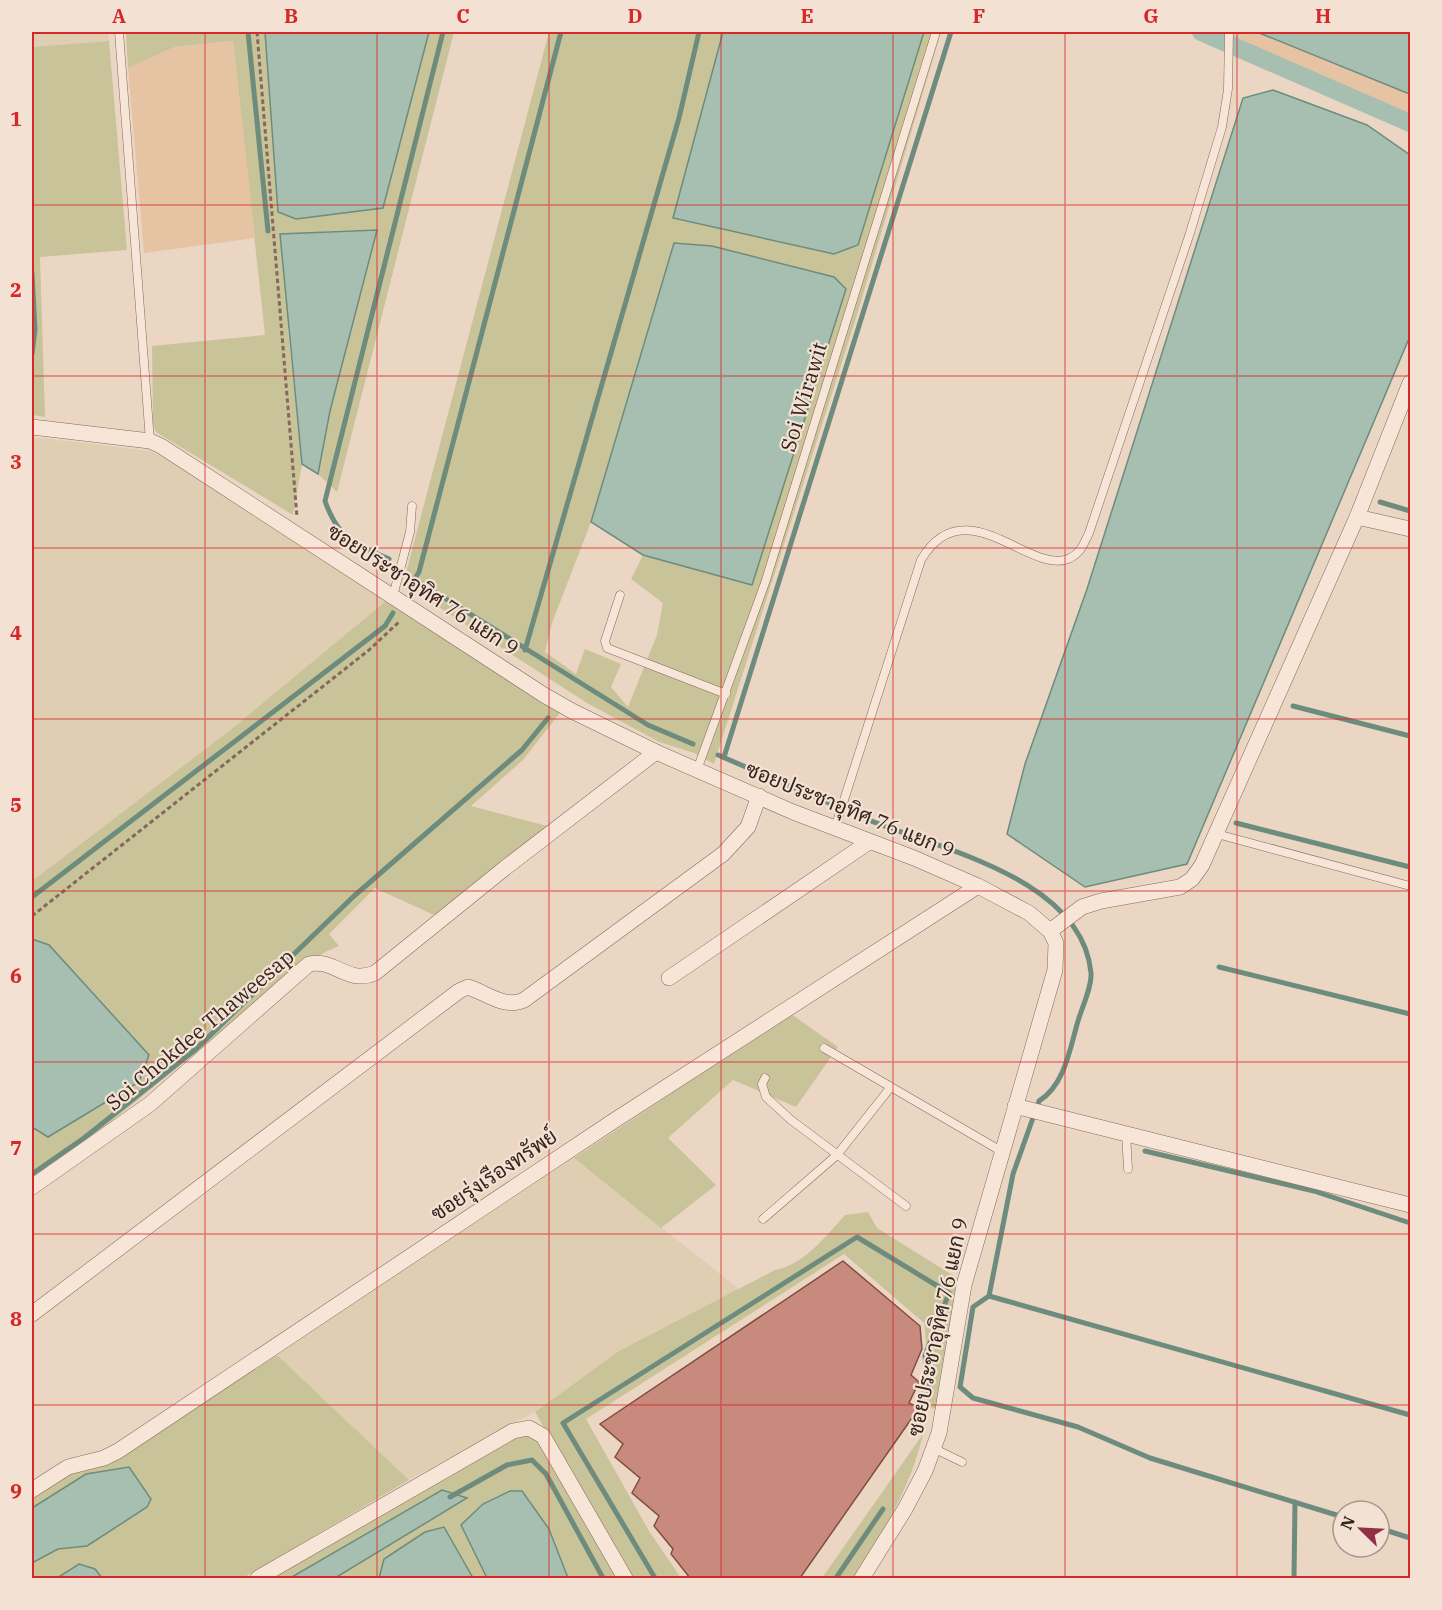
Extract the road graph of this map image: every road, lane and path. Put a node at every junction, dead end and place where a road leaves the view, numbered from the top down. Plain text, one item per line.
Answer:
1 (119, 32) edge
2 (257, 32) edge
3 (936, 32) edge
4 (1229, 32) edge
5 (1410, 383) edge
6 (32, 427) edge
7 (150, 441) junction
8 (412, 506) dead end
9 (1357, 517) junction
10 (1410, 529) edge
11 (298, 534) junction
12 (620, 595) dead end
13 (393, 596) junction
14 (411, 607) junction
15 (726, 694) junction
16 (656, 752) junction
17 (697, 770) junction
18 (759, 796) junction
19 (835, 828) junction
20 (1217, 834) junction
21 (868, 842) junction
22 (978, 886) junction
23 (1410, 886) edge
24 (32, 916) edge
25 (1050, 931) junction
26 (669, 978) dead end
27 (824, 1048) dead end
28 (765, 1078) dead end
29 (890, 1088) junction
30 (1015, 1106) junction
31 (1126, 1133) junction
32 (1001, 1151) junction
33 (837, 1155) junction
34 (1128, 1169) dead end
35 (32, 1187) edge
36 (1410, 1205) edge
37 (906, 1206) dead end
38 (763, 1219) dead end
39 (32, 1314) edge
40 (933, 1448) junction
41 (962, 1462) dead end
42 (32, 1490) edge
43 (258, 1578) edge
44 (626, 1578) edge
45 (862, 1578) edge

1 - 7 lane
2 - 11 path
3 - 15 lane, Soi Wirawit
4 - 19 lane
5 - 9 street
6 - 7 street, ซอยประชาอุทิศ 76 แยก 9
7 - 11 street, ซอยประชาอุทิศ 76 แยก 9
8 - 13 lane
9 - 10 street
9 - 20 street
11 - 13 street, ซอยประชาอุทิศ 76 แยก 9
12 - 15 lane
13 - 14 street, ซอยประชาอุทิศ 76 แยก 9
14 - 16 street, ซอยประชาอุทิศ 76 แยก 9
14 - 24 path
15 - 17 lane, Soi Wirawit
16 - 17 street, ซอยประชาอุทิศ 76 แยก 9
16 - 35 street, Soi Chokdee Thaweesap
17 - 18 street, ซอยประชาอุทิศ 76 แยก 9
18 - 19 street, ซอยประชาอุทิศ 76 แยก 9
18 - 39 street
19 - 21 street, ซอยประชาอุทิศ 76 แยก 9
20 - 23 lane
20 - 25 street
21 - 22 street, ซอยประชาอุทิศ 76 แยก 9
21 - 26 street
22 - 25 street, ซอยประชาอุทิศ 76 แยก 9
22 - 42 street, ซอยรุ่งเรืองทรัพย์
25 - 30 street, ซอยประชาอุทิศ 76 แยก 9
27 - 29 lane
28 - 33 lane
29 - 32 lane
29 - 33 lane
30 - 31 street
30 - 32 street, ซอยประชาอุทิศ 76 แยก 9
31 - 34 lane
31 - 36 street
32 - 40 street, ซอยประชาอุทิศ 76 แยก 9
33 - 37 lane
33 - 38 lane
40 - 41 lane
40 - 45 street, ซอยประชาอุทิศ 76 แยก 9
43 - 44 street

